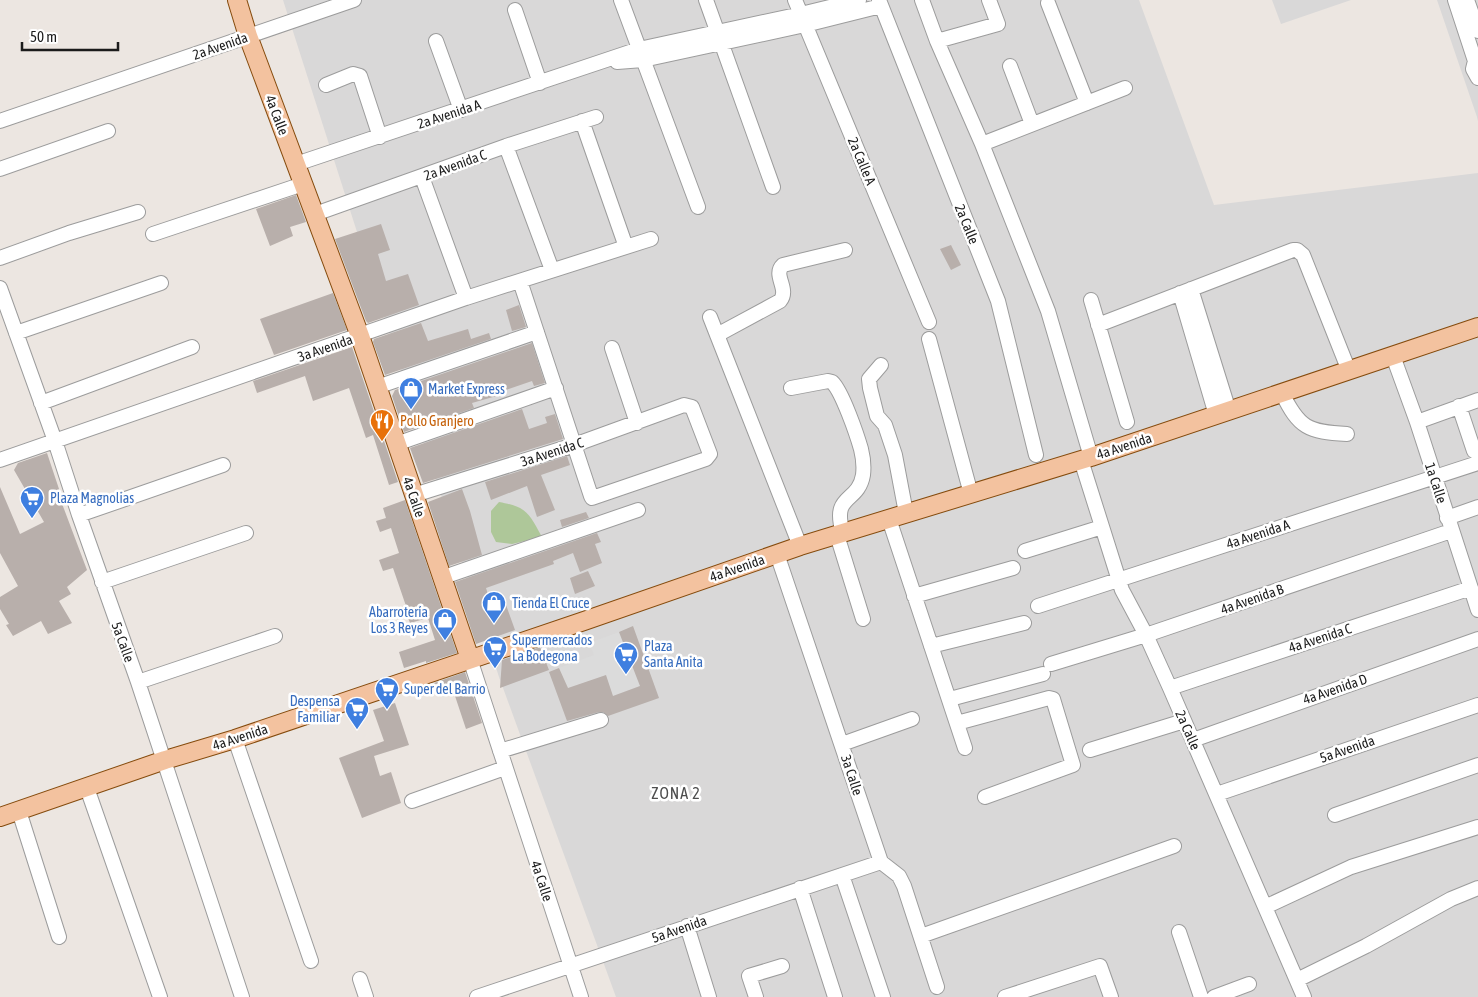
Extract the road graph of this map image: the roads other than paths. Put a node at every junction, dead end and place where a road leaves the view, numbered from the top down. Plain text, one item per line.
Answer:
1 (237, 0) edge
2 (354, 0) edge
3 (621, 0) edge
4 (706, 0) edge
5 (795, 0) edge
6 (859, 0) edge
7 (922, 0) edge
8 (990, 0) edge
9 (1455, 0) edge
10 (1467, 0) edge
11 (880, 3) edge
12 (1048, 3) dead end
13 (515, 10) dead end
14 (803, 20) junction
15 (1478, 31) edge
16 (248, 36) junction
17 (720, 38) junction
18 (436, 41) dead end
19 (937, 41) junction
20 (641, 54) junction
21 (1476, 60) edge
22 (1010, 66) dead end
23 (1478, 78) edge
24 (540, 83) junction
25 (326, 85) dead end
26 (1125, 88) dead end
27 (1087, 103) junction
28 (461, 110) junction
29 (596, 117) dead end
30 (0, 121) edge
31 (582, 121) junction
32 (1032, 124) junction
33 (108, 131) dead end
34 (380, 137) junction
35 (982, 144) junction
36 (506, 146) junction
37 (296, 164) junction
38 (0, 169) edge
39 (422, 177) junction
40 (303, 184) junction
41 (773, 187) dead end
42 (698, 207) dead end
43 (138, 212) dead end
44 (315, 214) junction
45 (152, 234) dead end
46 (651, 239) dead end
47 (626, 247) junction
48 (845, 250) dead end
49 (0, 258) edge
50 (552, 270) junction
51 (520, 281) junction
52 (161, 283) dead end
53 (0, 288) edge
54 (1185, 291) junction
55 (466, 298) junction
56 (1091, 300) dead end
57 (710, 317) dead end
58 (929, 322) dead end
59 (1098, 325) junction
60 (1478, 327) edge
61 (537, 332) junction
62 (16, 333) junction
63 (717, 335) junction
64 (360, 336) junction
65 (928, 340) dead end
66 (192, 347) dead end
67 (612, 348) dead end
68 (1393, 356) junction
69 (880, 364) dead end
70 (1349, 370) junction
71 (377, 387) junction
72 (556, 388) junction
73 (791, 388) dead end
74 (1282, 393) junction
75 (1478, 400) edge
76 (41, 402) junction
77 (1459, 406) junction
78 (1222, 413) junction
79 (1127, 422) dead end
80 (1417, 422) junction
81 (637, 423) junction
82 (1346, 434) dead end
83 (55, 441) junction
84 (396, 444) junction
85 (574, 445) junction
86 (1036, 454) dead end
87 (1476, 457) edge
88 (1086, 458) junction
89 (0, 460) edge
90 (223, 465) dead end
91 (1434, 478) junction
92 (972, 494) junction
93 (414, 495) junction
94 (1478, 507) edge
95 (638, 510) dead end
96 (906, 514) junction
97 (79, 515) junction
98 (889, 519) junction
99 (1449, 525) junction
100 (1102, 527) junction
101 (246, 533) dead end
102 (840, 534) junction
103 (800, 546) junction
104 (1025, 551) dead end
105 (777, 554) junction
106 (1013, 568) dead end
107 (441, 578) junction
108 (1472, 578) edge
109 (1118, 580) junction
110 (102, 582) junction
111 (914, 596) junction
112 (1038, 606) dead end
113 (1478, 610) edge
114 (864, 619) dead end
115 (1024, 623) dead end
116 (1146, 635) junction
117 (275, 636) dead end
118 (1478, 639) edge
119 (931, 646) junction
120 (470, 659) junction
121 (138, 682) junction
122 (1170, 688) junction
123 (950, 699) junction
124 (1478, 705) edge
125 (912, 719) dead end
126 (601, 720) dead end
127 (1184, 721) junction
128 (958, 723) junction
129 (235, 739) junction
130 (1193, 740) junction
131 (842, 744) junction
132 (966, 748) dead end
133 (1090, 750) dead end
134 (500, 751) junction
135 (164, 760) junction
136 (1478, 766) edge
137 (505, 768) junction
138 (87, 788) junction
139 (1217, 794) junction
140 (985, 797) dead end
141 (412, 801) dead end
142 (19, 811) junction
143 (1335, 815) dead end
144 (0, 817) edge
145 (1478, 827) edge
146 (1174, 846) dead end
147 (881, 862) junction
148 (842, 875) junction
149 (800, 888) junction
150 (1478, 888) edge
151 (1265, 906) junction
152 (687, 926) junction
153 (1179, 932) dead end
154 (921, 936) junction
155 (59, 937) dead end
156 (310, 961) dead end
157 (570, 966) junction
158 (782, 966) dead end
159 (360, 979) dead end
160 (1297, 980) junction
161 (1249, 984) dead end
162 (937, 987) dead end
163 (1033, 992) edge
164 (160, 997) edge
165 (242, 997) edge
166 (366, 997) edge
167 (477, 997) edge
168 (581, 997) edge
169 (709, 997) edge
170 (756, 997) edge
171 (835, 997) edge
172 (883, 997) edge
173 (1005, 997) edge
174 (1111, 997) edge
175 (1201, 997) edge
176 (1214, 997) edge
177 (1304, 997) edge

1 - 16 main road, 4a Calle
2 - 16 street, 2a Avenida
3 - 20 street
4 - 17 street
5 - 14 street, 2a Calle A
6 - 14 street, 2a Avenida A
7 - 19 street, 2a Calle
8 - 19 street
9 - 21 street
10 - 15 street
11 - 14 street, 2a Avenida A
11 - 86 street, 2a Calle
12 - 27 street
13 - 24 street
14 - 17 street, 2a Avenida A
14 - 58 street, 2a Calle A
16 - 30 street, 2a Avenida
16 - 37 main road, 4a Calle
17 - 20 street, 2a Avenida A
17 - 41 street
18 - 28 street
19 - 35 street, 2a Calle
20 - 24 street, 2a Avenida A
20 - 42 street
21 - 23 street
22 - 32 street
24 - 28 street, 2a Avenida A
25 - 34 street
26 - 27 street
27 - 32 street
28 - 34 street, 2a Avenida A
29 - 31 street, 2a Avenida C
31 - 36 street, 2a Avenida C
31 - 47 street
32 - 35 street
33 - 38 street
34 - 37 street, 2a Avenida A
35 - 88 street, 2a Calle
36 - 39 street, 2a Avenida C
36 - 50 street
37 - 40 main road, 4a Calle
39 - 44 street, 2a Avenida C
39 - 55 street
40 - 44 main road, 4a Calle
40 - 45 street
43 - 49 street
44 - 64 main road, 4a Calle
46 - 47 street, 3a Avenida
47 - 50 street, 3a Avenida
48 - 63 street
50 - 51 street, 3a Avenida
51 - 55 street, 3a Avenida
51 - 61 street
52 - 62 street
53 - 62 street, 5a Calle
54 - 59 street
54 - 70 street
54 - 78 street
55 - 64 street, 3a Avenida
56 - 59 street
57 - 63 street
59 - 79 street
60 - 68 main road, 4a Avenida
61 - 71 street
61 - 72 street
62 - 76 street, 5a Calle
63 - 103 street
64 - 71 main road, 4a Calle
64 - 83 street, 3a Avenida
65 - 92 street
66 - 76 street
67 - 81 street
68 - 70 main road, 4a Avenida
68 - 80 street, 1a Calle
69 - 96 street
70 - 74 main road, 4a Avenida
71 - 84 main road, 4a Calle
72 - 84 street
72 - 85 street
73 - 102 street
74 - 78 main road, 4a Avenida
74 - 82 street
75 - 77 street
76 - 83 street, 5a Calle
77 - 80 street
77 - 87 street
78 - 88 main road, 4a Avenida
80 - 91 street, 1a Calle
81 - 85 street, 3a Avenida C
81 - 85 street, 3a Avenida C
83 - 89 street, 3a Avenida
83 - 97 street, 5a Calle
84 - 93 main road, 4a Calle
85 - 93 street, 3a Avenida C
87 - 91 street, 4a Avenida A
88 - 92 main road, 4a Avenida
88 - 100 street, 2a Calle
90 - 97 street
91 - 99 street, 1a Calle
91 - 109 street, 4a Avenida A
92 - 96 main road, 4a Avenida
93 - 107 main road, 4a Calle
94 - 99 street, 4a Avenida B
95 - 107 street
96 - 98 main road, 4a Avenida
97 - 110 street, 5a Calle
98 - 102 main road, 4a Avenida
98 - 111 street
99 - 108 street, 1a Calle
99 - 116 street, 4a Avenida B
100 - 104 street
100 - 109 street, 2a Calle
101 - 110 street
102 - 103 main road, 4a Avenida
102 - 114 street
103 - 105 main road, 4a Avenida
105 - 120 main road, 4a Avenida
105 - 131 street, 3a Calle
106 - 111 street
107 - 120 main road, 4a Calle
108 - 113 street, 1a Calle
108 - 122 street, 4a Avenida C
109 - 112 street, 4a Avenida A
109 - 116 street, 2a Calle
110 - 121 street, 5a Calle
111 - 119 street
115 - 119 street
116 - 122 street, 2a Calle
116 - 123 street, 4a Avenida B
117 - 121 street
118 - 130 street, 4a Avenida D
119 - 123 street
120 - 129 main road, 4a Avenida
120 - 134 street, 4a Calle
121 - 135 street, 5a Calle
122 - 127 street, 2a Calle
123 - 128 street
124 - 139 street, 5a Avenida
125 - 131 street
126 - 134 street
127 - 130 street, 2a Calle
127 - 133 street
128 - 132 street
128 - 140 street
129 - 135 main road, 4a Avenida
129 - 156 street
130 - 139 street, 2a Calle
131 - 147 street, 3a Calle
134 - 137 street, 4a Calle
135 - 138 main road, 4a Avenida
135 - 165 street, 5a Calle
136 - 143 street
137 - 141 street
137 - 157 street, 4a Calle
138 - 142 main road, 4a Avenida
138 - 164 street
139 - 151 street, 2a Calle
142 - 144 main road, 4a Avenida
142 - 155 street
145 - 151 street
146 - 154 street
147 - 148 street, 5a Avenida
147 - 154 street
148 - 149 street, 5a Avenida
148 - 172 street
149 - 152 street, 5a Avenida
149 - 171 street
150 - 160 street
151 - 160 street, 2a Calle
152 - 157 street, 5a Avenida
152 - 169 street
153 - 175 street
154 - 162 street
157 - 167 street, 5a Avenida
157 - 168 street, 4a Calle
158 - 170 street
159 - 166 street
160 - 177 street, 2a Calle
161 - 176 street
163 - 173 street
163 - 174 street

